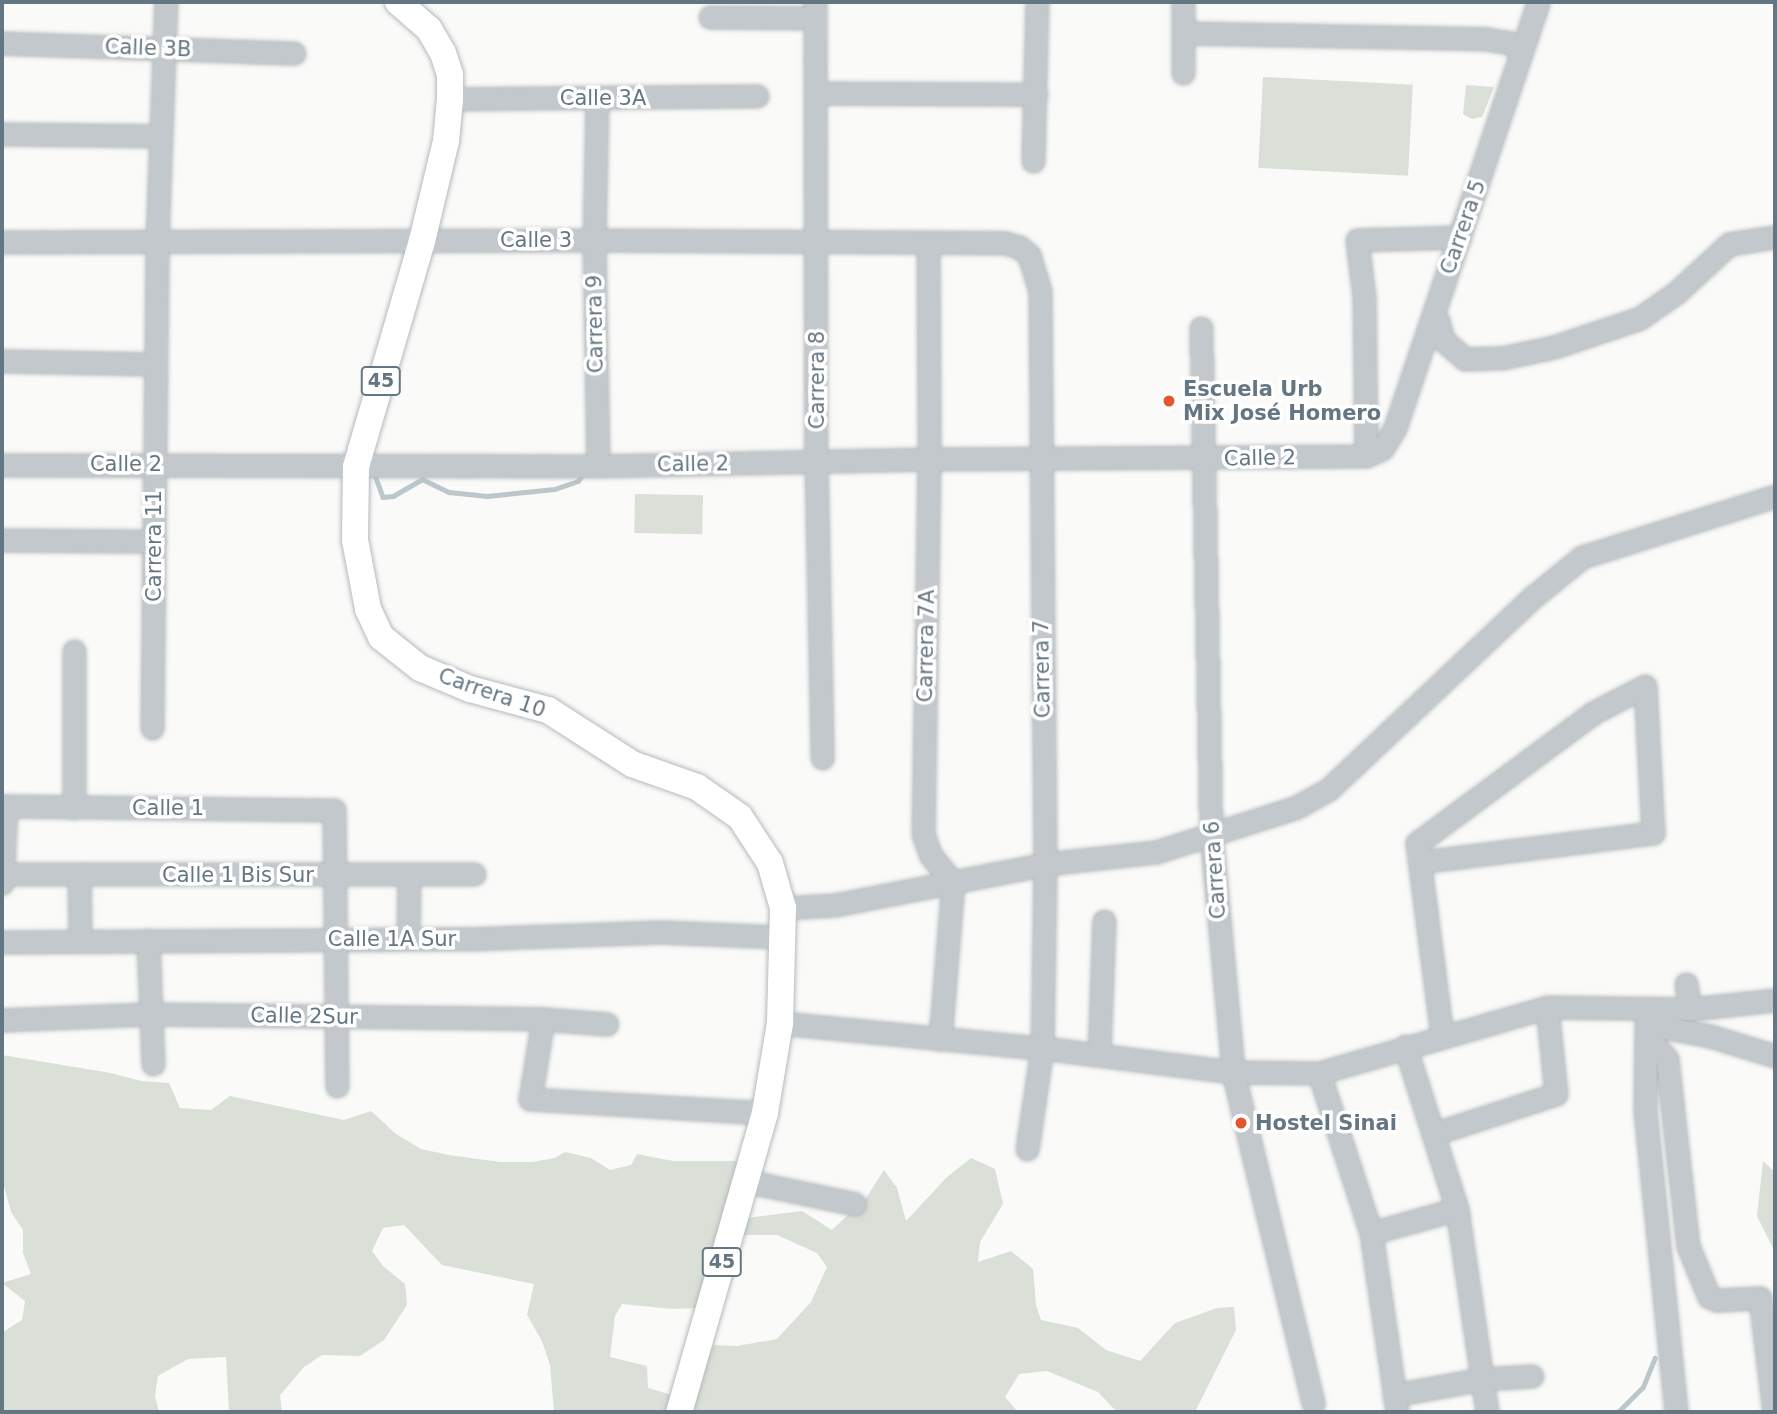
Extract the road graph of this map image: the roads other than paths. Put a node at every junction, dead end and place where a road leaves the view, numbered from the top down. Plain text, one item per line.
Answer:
1 (166, 2) edge
2 (398, 2) edge
3 (1037, 2) edge
4 (1183, 2) edge
5 (1538, 2) edge
6 (815, 10) edge
7 (710, 17) dead end
8 (1183, 33) junction
9 (2, 43) edge
10 (163, 48) junction
11 (1522, 51) junction
12 (294, 52) dead end
13 (1183, 73) dead end
14 (817, 93) junction
15 (1036, 94) junction
16 (757, 96) dead end
17 (597, 98) junction
18 (450, 99) junction
19 (2, 134) edge
20 (160, 136) junction
21 (1033, 161) dead end
22 (1460, 237) junction
23 (1775, 237) edge
24 (594, 240) junction
25 (422, 241) junction
26 (2, 242) edge
27 (157, 243) junction
28 (817, 243) junction
29 (928, 243) junction
30 (1040, 290) joint
31 (1433, 316) junction
32 (1201, 328) dead end
33 (2, 361) edge
34 (155, 364) junction
35 (1374, 452) junction
36 (1040, 458) junction
37 (929, 459) junction
38 (1202, 459) junction
39 (816, 461) junction
40 (154, 463) junction
41 (2, 465) edge
42 (598, 466) junction
43 (356, 467) junction
44 (1775, 496) edge
45 (2, 540) edge
46 (155, 541) junction
47 (74, 651) dead end
48 (152, 728) dead end
49 (822, 758) dead end
50 (4, 806) edge
51 (74, 808) junction
52 (1211, 833) junction
53 (1420, 862) junction
54 (1045, 864) junction
55 (2, 874) edge
56 (79, 874) junction
57 (474, 874) dead end
58 (333, 876) junction
59 (409, 876) junction
60 (953, 882) junction
61 (2, 883) edge
62 (783, 908) junction
63 (1104, 920) dead end
64 (782, 937) junction
65 (336, 939) junction
66 (408, 939) junction
67 (80, 940) junction
68 (148, 940) junction
69 (2, 942) edge
70 (1686, 984) dead end
71 (1775, 1000) edge
72 (1546, 1007) junction
73 (1690, 1009) junction
74 (150, 1014) junction
75 (337, 1016) junction
76 (543, 1018) junction
77 (2, 1020) edge
78 (780, 1023) junction
79 (1646, 1023) junction
80 (607, 1024) dead end
81 (1442, 1036) junction
82 (940, 1039) junction
83 (1405, 1046) junction
84 (1042, 1048) junction
85 (1099, 1055) junction
86 (1775, 1056) edge
87 (153, 1064) dead end
88 (1233, 1072) junction
89 (1318, 1073) junction
90 (337, 1086) dead end
91 (765, 1113) junction
92 (1433, 1134) junction
93 (1677, 1137) junction
94 (1648, 1148) junction
95 (1027, 1149) dead end
96 (745, 1181) junction
97 (855, 1204) dead end
98 (1457, 1209) junction
99 (1371, 1233) junction
100 (1532, 1376) dead end
101 (1482, 1379) junction
102 (1313, 1403) dead end
103 (1395, 1404) edge
104 (679, 1412) edge
105 (1487, 1412) edge
106 (1676, 1412) edge
107 (1773, 1412) edge

1 - 10 street, Carrera 11
2 - 18 main road, Carrera 10 / 45
3 - 15 street
4 - 8 street
5 - 11 street, Carrera 5
6 - 7 street
6 - 14 street, Carrera 8
8 - 11 street
8 - 13 street
9 - 10 street, Calle 3B
10 - 12 street, Calle 3B
10 - 20 street, Carrera 11
11 - 22 street, Carrera 5
14 - 15 street
14 - 28 street, Carrera 8
15 - 21 street
16 - 17 street, Calle 3A
17 - 18 street, Calle 3A
17 - 24 street, Carrera 9
18 - 25 main road, Carrera 10 / 45
19 - 20 street
20 - 27 street, Carrera 11
22 - 31 street, Carrera 5
22 - 35 street
23 - 31 street
24 - 25 street, Calle 3
24 - 28 street, Calle 3
24 - 42 street, Carrera 9
25 - 27 street, Calle 3
25 - 43 main road, Carrera 10 / 45
26 - 27 street, Calle 3
27 - 34 street, Carrera 11
28 - 29 street, Calle 3
28 - 39 street, Carrera 8
29 - 30 street, Calle 3
29 - 37 street, Carrera 7A
30 - 36 street, Carrera 7
31 - 35 street, Carrera 5
32 - 38 street, Carrera 6
33 - 34 street
34 - 40 street, Carrera 11
35 - 38 street, Calle 2
36 - 37 street, Calle 2
36 - 38 street, Calle 2
36 - 54 street, Carrera 7
37 - 39 street, Calle 2
37 - 60 street, Carrera 7A
38 - 52 street, Carrera 6
39 - 42 street, Calle 2
39 - 49 street, Carrera 8
40 - 41 street, Calle 2
40 - 43 street, Calle 2
40 - 46 street, Carrera 11
42 - 43 street, Calle 2
43 - 62 main road, Carrera 10 / 45
44 - 52 street
45 - 46 street
46 - 48 street, Carrera 11
47 - 51 street
50 - 51 street, Calle 1
50 - 55 street
51 - 58 street, Calle 1
52 - 54 street
52 - 88 street, Carrera 6
53 - 53 street
53 - 81 street
54 - 60 street
54 - 84 street, Carrera 7
55 - 56 street, Calle 1 Bis Sur
55 - 61 street
56 - 58 street, Calle 1 Bis Sur
56 - 67 street
57 - 59 street, Calle 1 Bis Sur
58 - 59 street, Calle 1 Bis Sur
58 - 65 street
59 - 66 street
60 - 62 street
60 - 82 street
62 - 64 main road, Carrera 10 / 45
63 - 85 street
64 - 66 street, Calle 1A Sur
64 - 78 main road, Carrera 10 / 45
65 - 66 street, Calle 1A Sur
65 - 68 street, Calle 1A Sur
65 - 75 street
67 - 68 street, Calle 1A Sur
67 - 69 street, Calle 1A Sur
68 - 74 street
70 - 73 street
71 - 73 street
72 - 79 street
72 - 81 street
72 - 92 street
73 - 79 street
74 - 75 street, Calle 2Sur
74 - 77 street, Calle 2Sur
74 - 87 street
75 - 76 street, Calle 2Sur
75 - 90 street
76 - 80 street, Calle 2Sur
76 - 91 street
78 - 82 street
78 - 91 main road, Carrera 10 / 45
79 - 86 street
79 - 93 street
79 - 94 street
81 - 83 street
82 - 84 street
83 - 89 street
83 - 92 street
84 - 85 street
84 - 95 street, Carrera 7
85 - 88 street
88 - 89 street
88 - 102 street, Carrera 6
89 - 99 street
91 - 96 main road, 45
92 - 98 street
93 - 94 street
93 - 107 street
94 - 106 street
96 - 97 street
96 - 104 main road, 45
98 - 99 street
98 - 101 street
99 - 103 street
100 - 101 street
101 - 103 street
101 - 105 street

